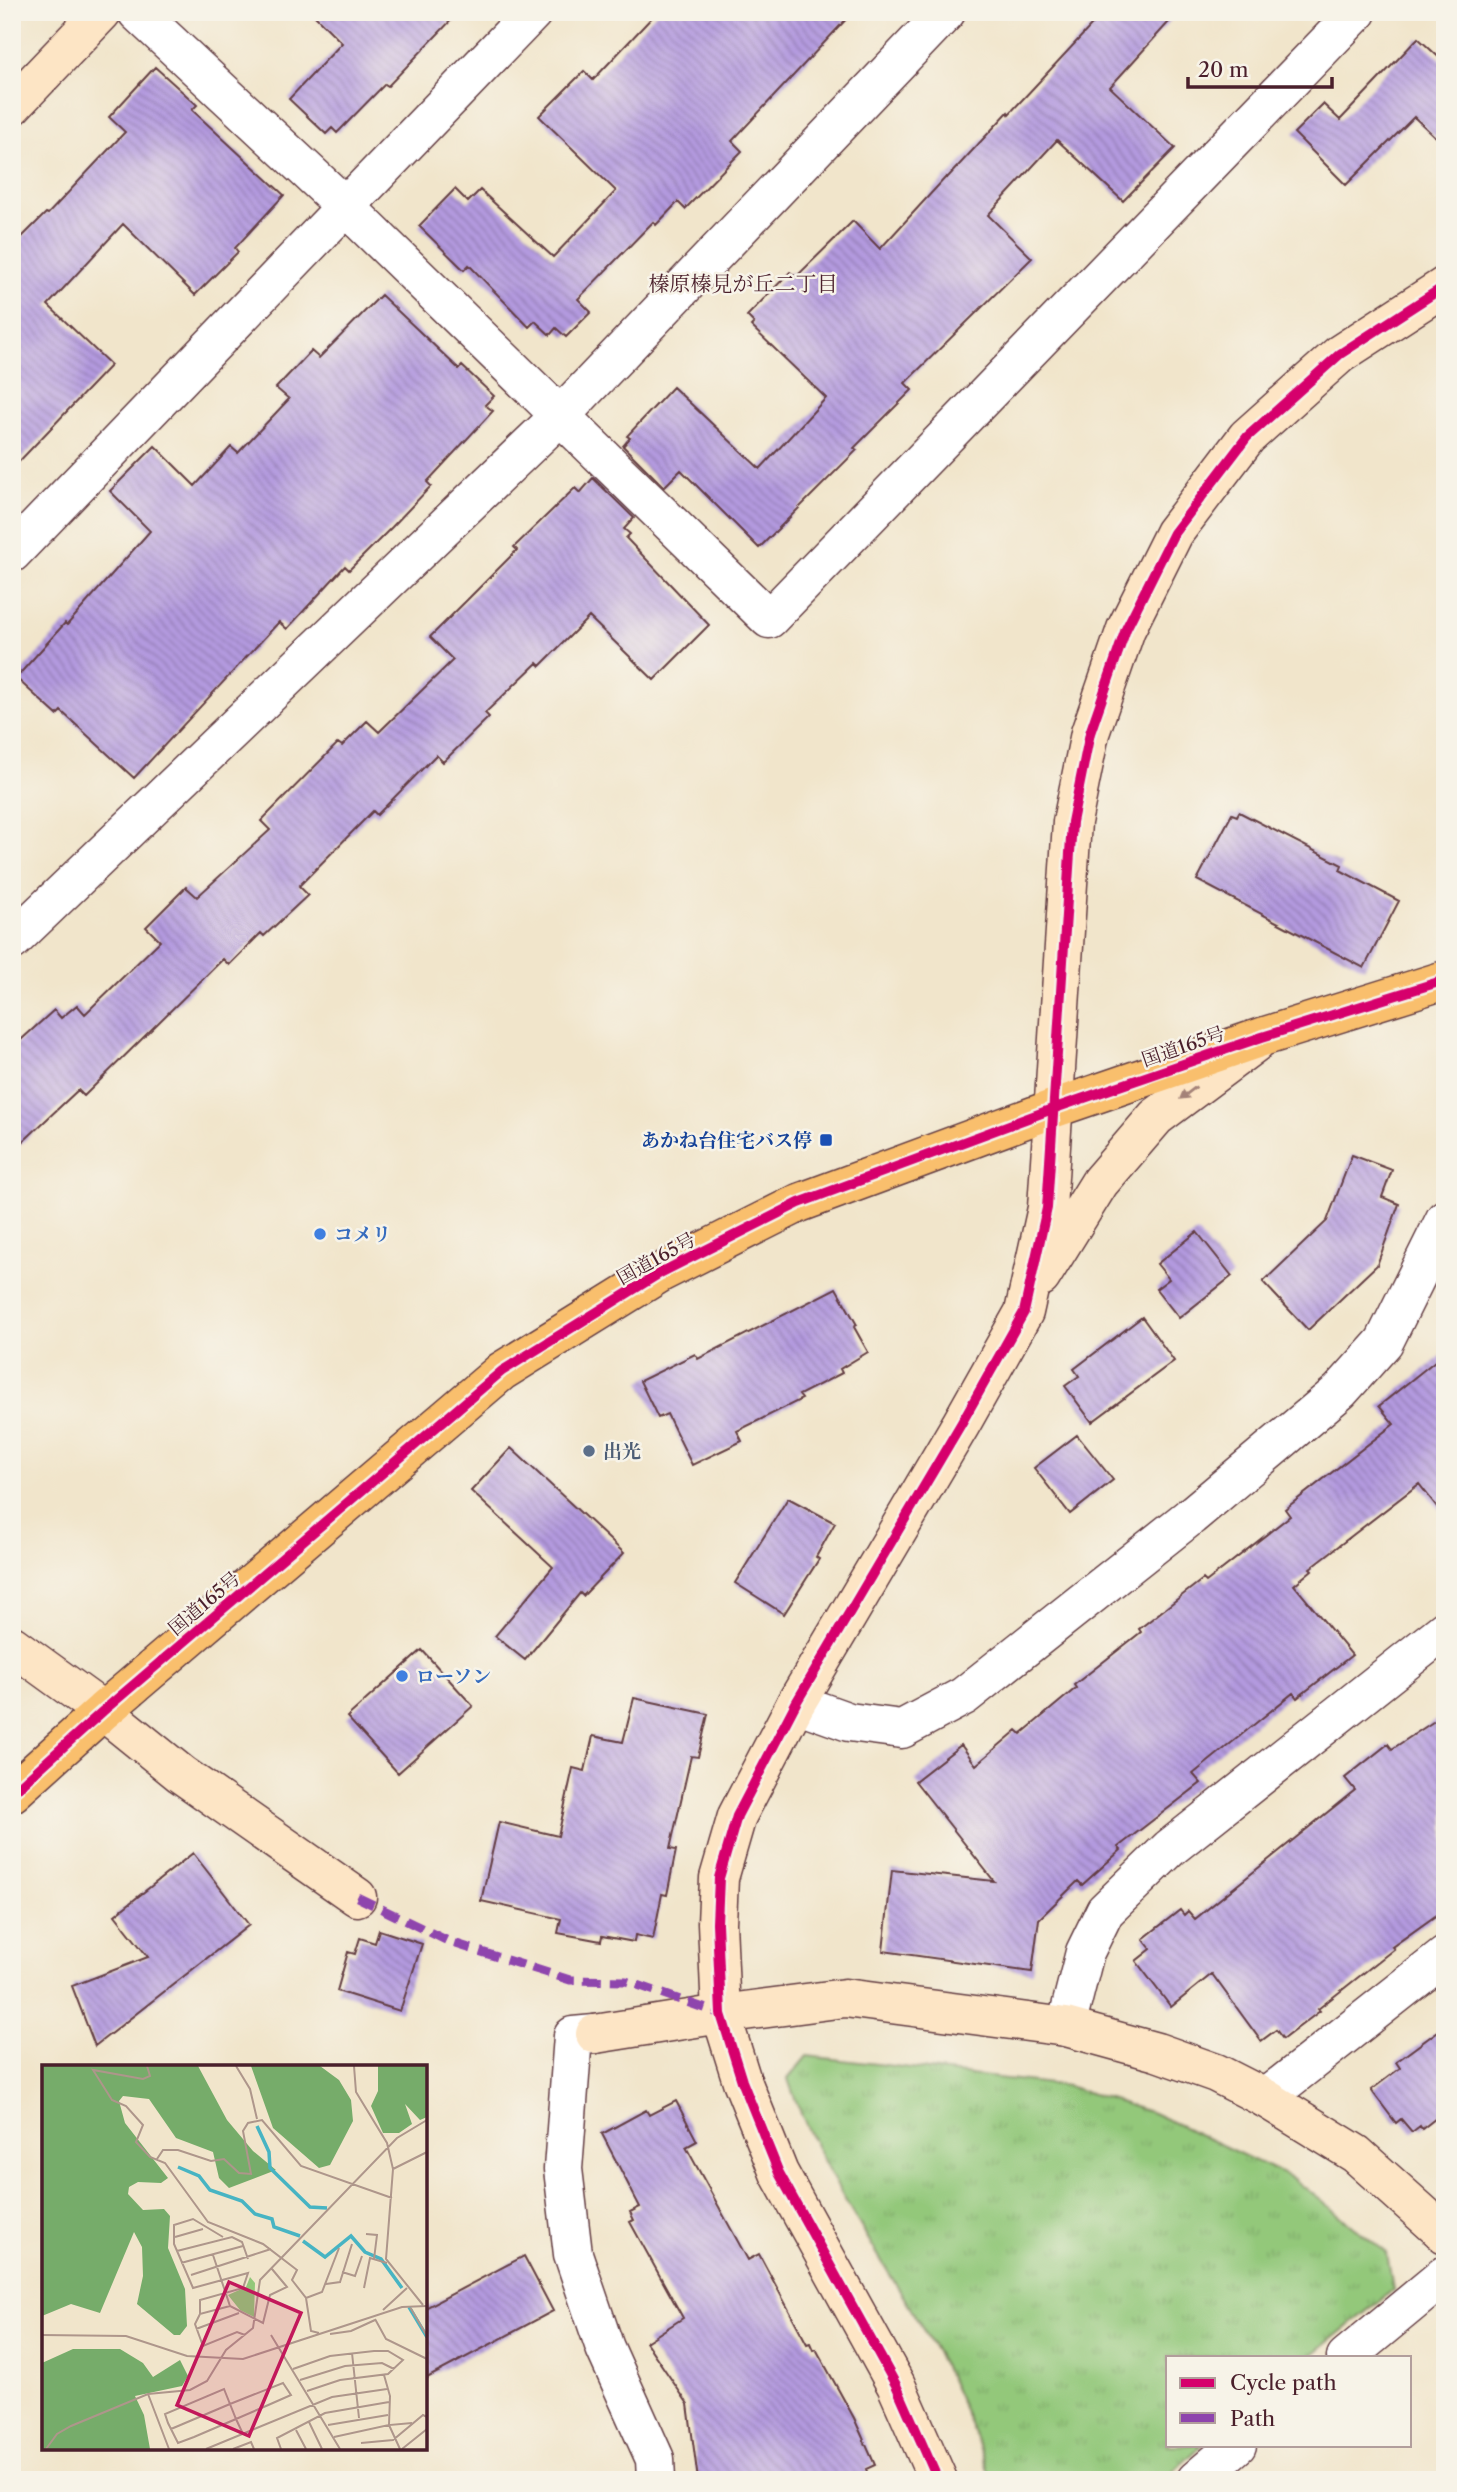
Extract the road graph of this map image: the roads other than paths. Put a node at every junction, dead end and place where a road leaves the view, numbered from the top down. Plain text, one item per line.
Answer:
1 (102, 12) edge
2 (138, 12) edge
3 (533, 12) edge
4 (946, 12) edge
5 (1357, 12) edge
6 (12, 106) edge
7 (346, 207) junction
8 (1445, 286) edge
9 (560, 415) junction
10 (12, 553) edge
11 (12, 941) edge
12 (1445, 980) edge
13 (1262, 1037) junction
14 (1055, 1108) junction
15 (1445, 1219) edge
16 (1027, 1300) junction
17 (1445, 1630) edge
18 (12, 1645) edge
19 (796, 1703) junction
20 (103, 1711) junction
21 (12, 1793) edge
22 (356, 1897) dead end
23 (1445, 1956) edge
24 (721, 2014) junction
25 (1066, 2027) junction
26 (1265, 2098) junction
27 (1445, 2234) edge
28 (1445, 2275) edge
29 (1347, 2356) edge
30 (1236, 2446) edge
31 (656, 2480) edge
32 (938, 2480) edge
33 (1196, 2480) edge

1 - 6 street
2 - 7 street
3 - 7 street
4 - 9 street
5 - 9 street
7 - 9 street
7 - 10 street
8 - 14 street
9 - 11 street
12 - 13 highway, 国道165号
13 - 14 highway, 国道165号
13 -> 16 street
14 - 16 street
14 - 20 highway, 国道165号
15 - 19 street
16 - 19 street
17 - 25 street
18 - 20 street
19 - 24 street
20 - 21 highway, 国道165号
20 - 22 street
23 - 26 street
24 - 25 street
24 - 31 street
24 - 32 street
25 - 26 street
26 - 27 street
28 - 29 street
30 - 33 street

